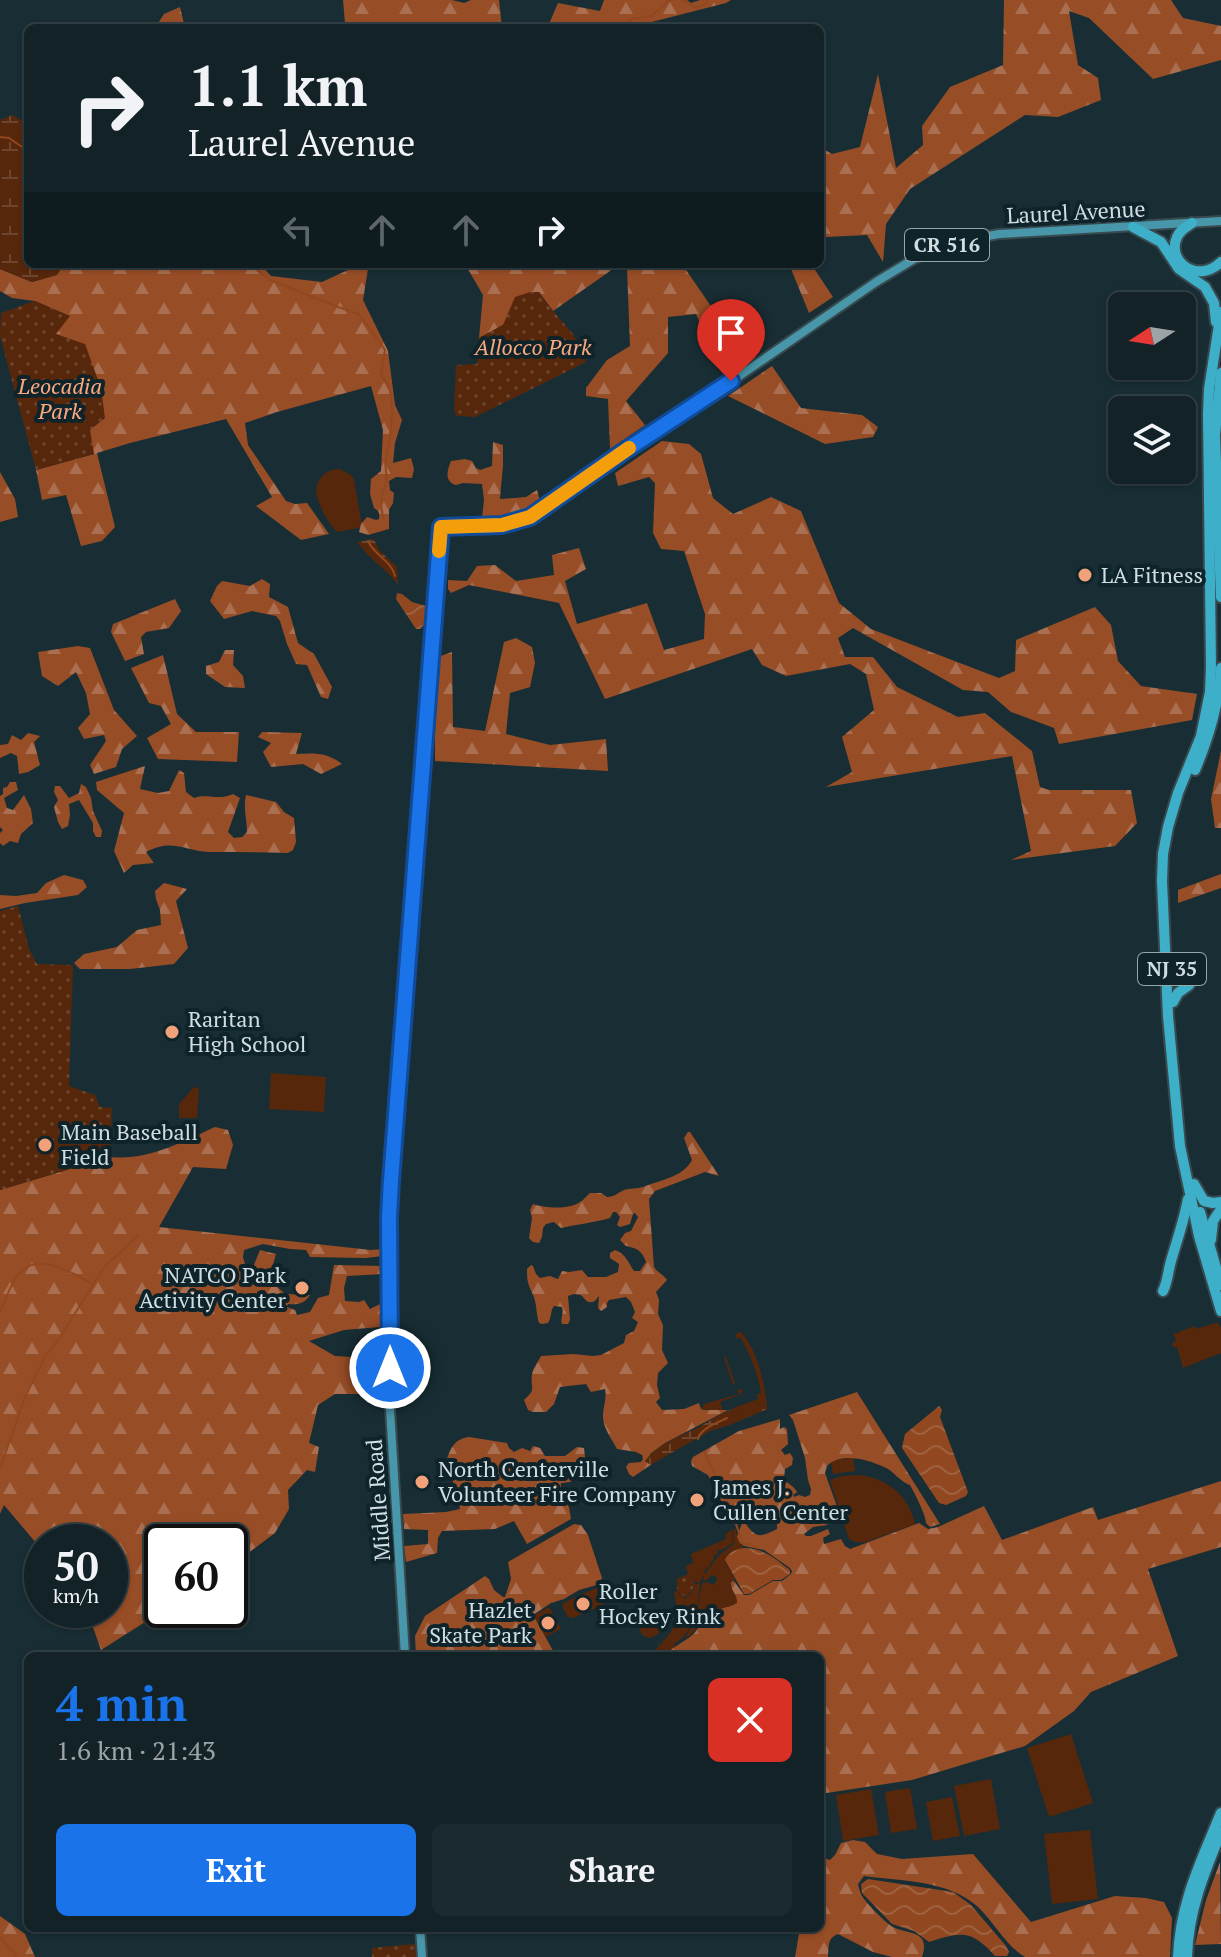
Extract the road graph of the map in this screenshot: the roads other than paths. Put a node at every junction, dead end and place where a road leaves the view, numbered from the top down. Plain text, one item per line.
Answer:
1 (1221, 221) edge
2 (1192, 223) junction
3 (1133, 227) junction
4 (1221, 262) edge
5 (1221, 312) edge
6 (1214, 352) junction
7 (1221, 373) edge
8 (441, 527) joint
9 (1221, 597) edge
10 (1221, 668) edge
11 (1172, 974) junction
12 (1173, 1002) junction
13 (1192, 1189) junction
14 (1221, 1202) edge
15 (1221, 1209) edge
16 (1210, 1250) junction
17 (1169, 1275) junction
18 (1221, 1285) edge
19 (1177, 1287) dead end
20 (1163, 1291) dead end
21 (1221, 1311) edge
22 (405, 1652) edge
23 (1221, 1813) edge
24 (1221, 1832) edge
25 (420, 1932) edge
26 (422, 1957) edge
27 (1178, 1957) edge
28 (1187, 1957) edge

1 - 2 main road, Laurel Avenue / CR 516
2 - 3 main road, Laurel Avenue / CR 516
2 - 4 highway
3 - 6 highway
3 - 8 main road, Laurel Avenue / CR 516
5 - 6 highway, NJ 35
6 - 13 highway, NJ 35
7 - 9 highway
8 - 22 main road, Middle Road / CR 516
10 - 11 highway, NJ 35
11 - 12 highway, NJ 35
11 - 12 highway
12 - 13 highway, NJ 35
13 - 14 highway
13 - 16 highway, NJ 35
13 - 17 highway
13 - 21 highway, NJ 35
15 - 16 highway
16 - 18 highway, NJ 35
17 - 19 highway
17 - 20 highway
23 - 27 highway
24 - 28 highway
25 - 26 main road

